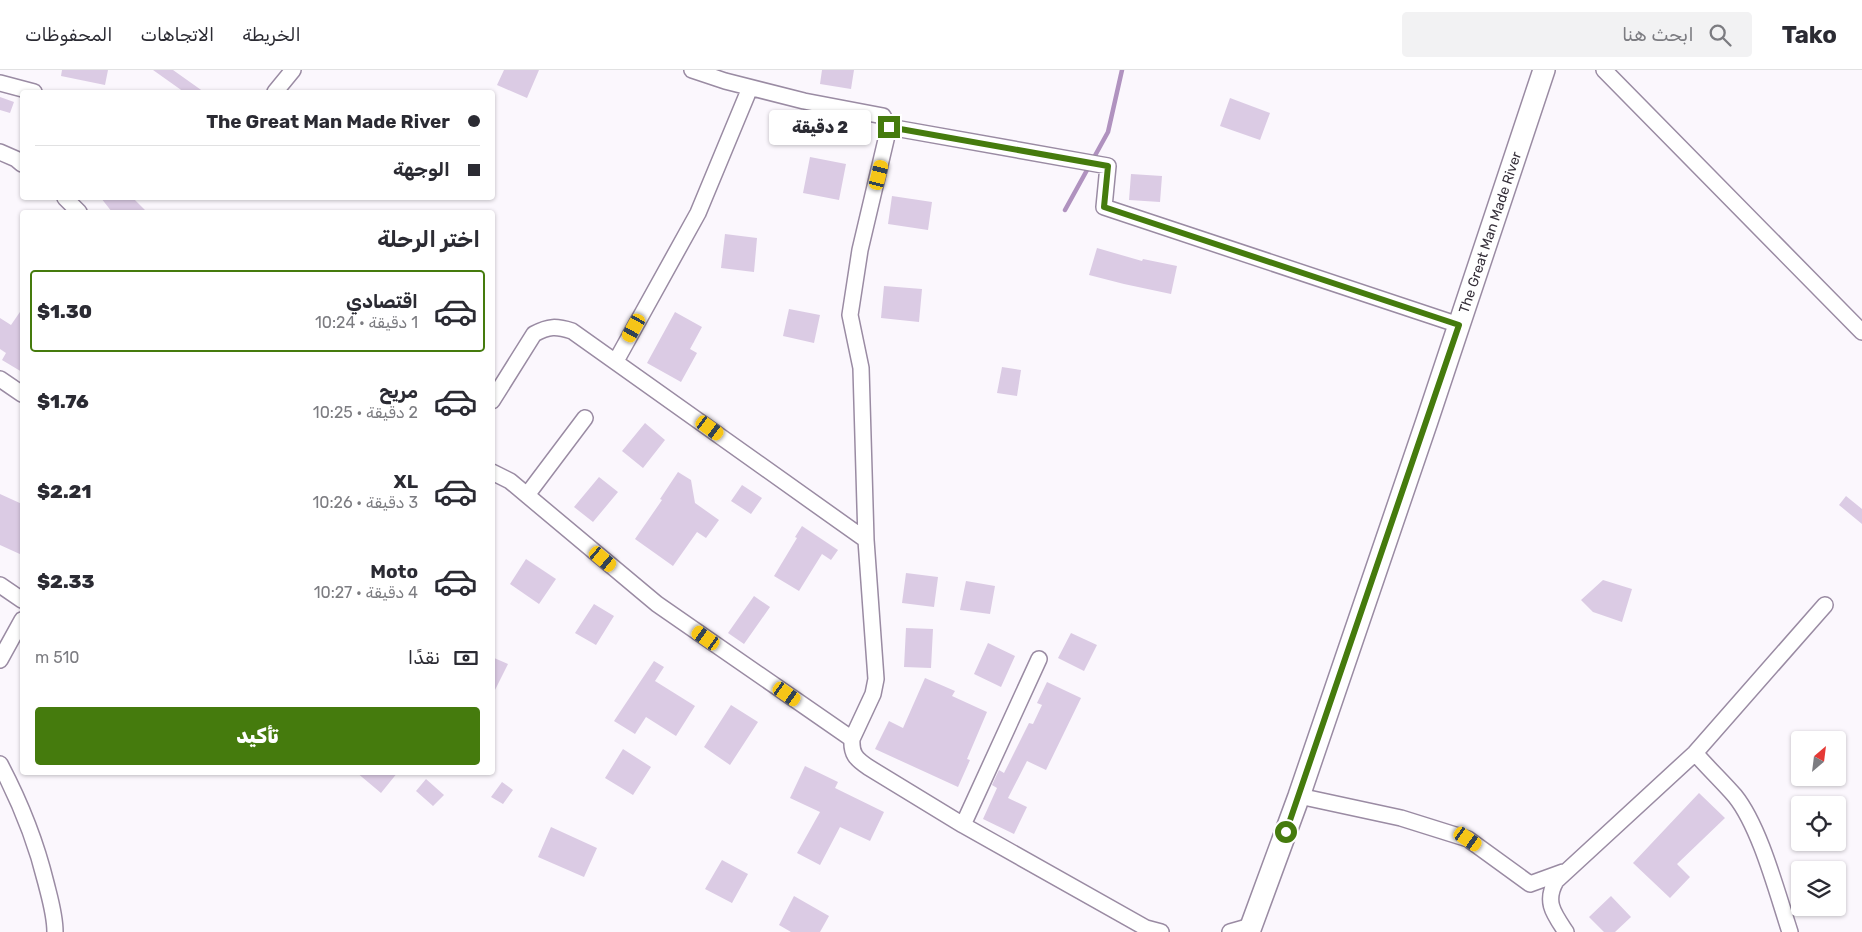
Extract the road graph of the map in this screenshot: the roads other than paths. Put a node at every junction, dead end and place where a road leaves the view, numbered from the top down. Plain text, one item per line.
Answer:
1 (292, 70) edge
2 (692, 70) edge
3 (1544, 70) edge
4 (1604, 70) edge
5 (0, 83) edge
6 (26, 90) edge
7 (277, 90) edge
8 (748, 95) dead end
9 (889, 127) junction
10 (0, 152) edge
11 (20, 157) edge
12 (67, 200) edge
13 (77, 210) edge
14 (1459, 325) junction
15 (1862, 332) edge
16 (616, 361) junction
17 (0, 379) edge
18 (20, 393) edge
19 (495, 396) edge
20 (585, 418) dead end
21 (495, 474) edge
22 (527, 495) junction
23 (866, 540) junction
24 (0, 585) edge
25 (20, 599) edge
26 (1825, 605) dead end
27 (20, 624) edge
28 (1040, 659) dead end
29 (0, 660) edge
30 (852, 739) junction
31 (1695, 753) junction
32 (0, 764) edge
33 (1299, 796) junction
34 (963, 825) junction
35 (1567, 871) junction
36 (1250, 929) edge
37 (1147, 930) edge
38 (55, 932) edge
39 (1161, 932) edge
40 (1230, 932) edge
41 (1566, 932) edge
42 (1790, 932) edge

1 - 7 street
2 - 9 street
3 - 14 main road, The Great Man Made River
4 - 15 street
5 - 6 street
8 - 16 street
9 - 14 street
9 - 23 street
10 - 11 street
12 - 13 street
14 - 33 main road, The Great Man Made River
16 - 19 street
16 - 23 street
17 - 18 street
20 - 22 street
21 - 22 street
22 - 30 street
23 - 30 street
24 - 25 street
26 - 31 street
27 - 29 street
28 - 34 street
30 - 34 street
31 - 35 street
31 - 42 street
32 - 38 street
33 - 35 street
33 - 36 main road, The Great Man Made River
34 - 37 street
35 - 41 street
36 - 40 street
37 - 39 street

